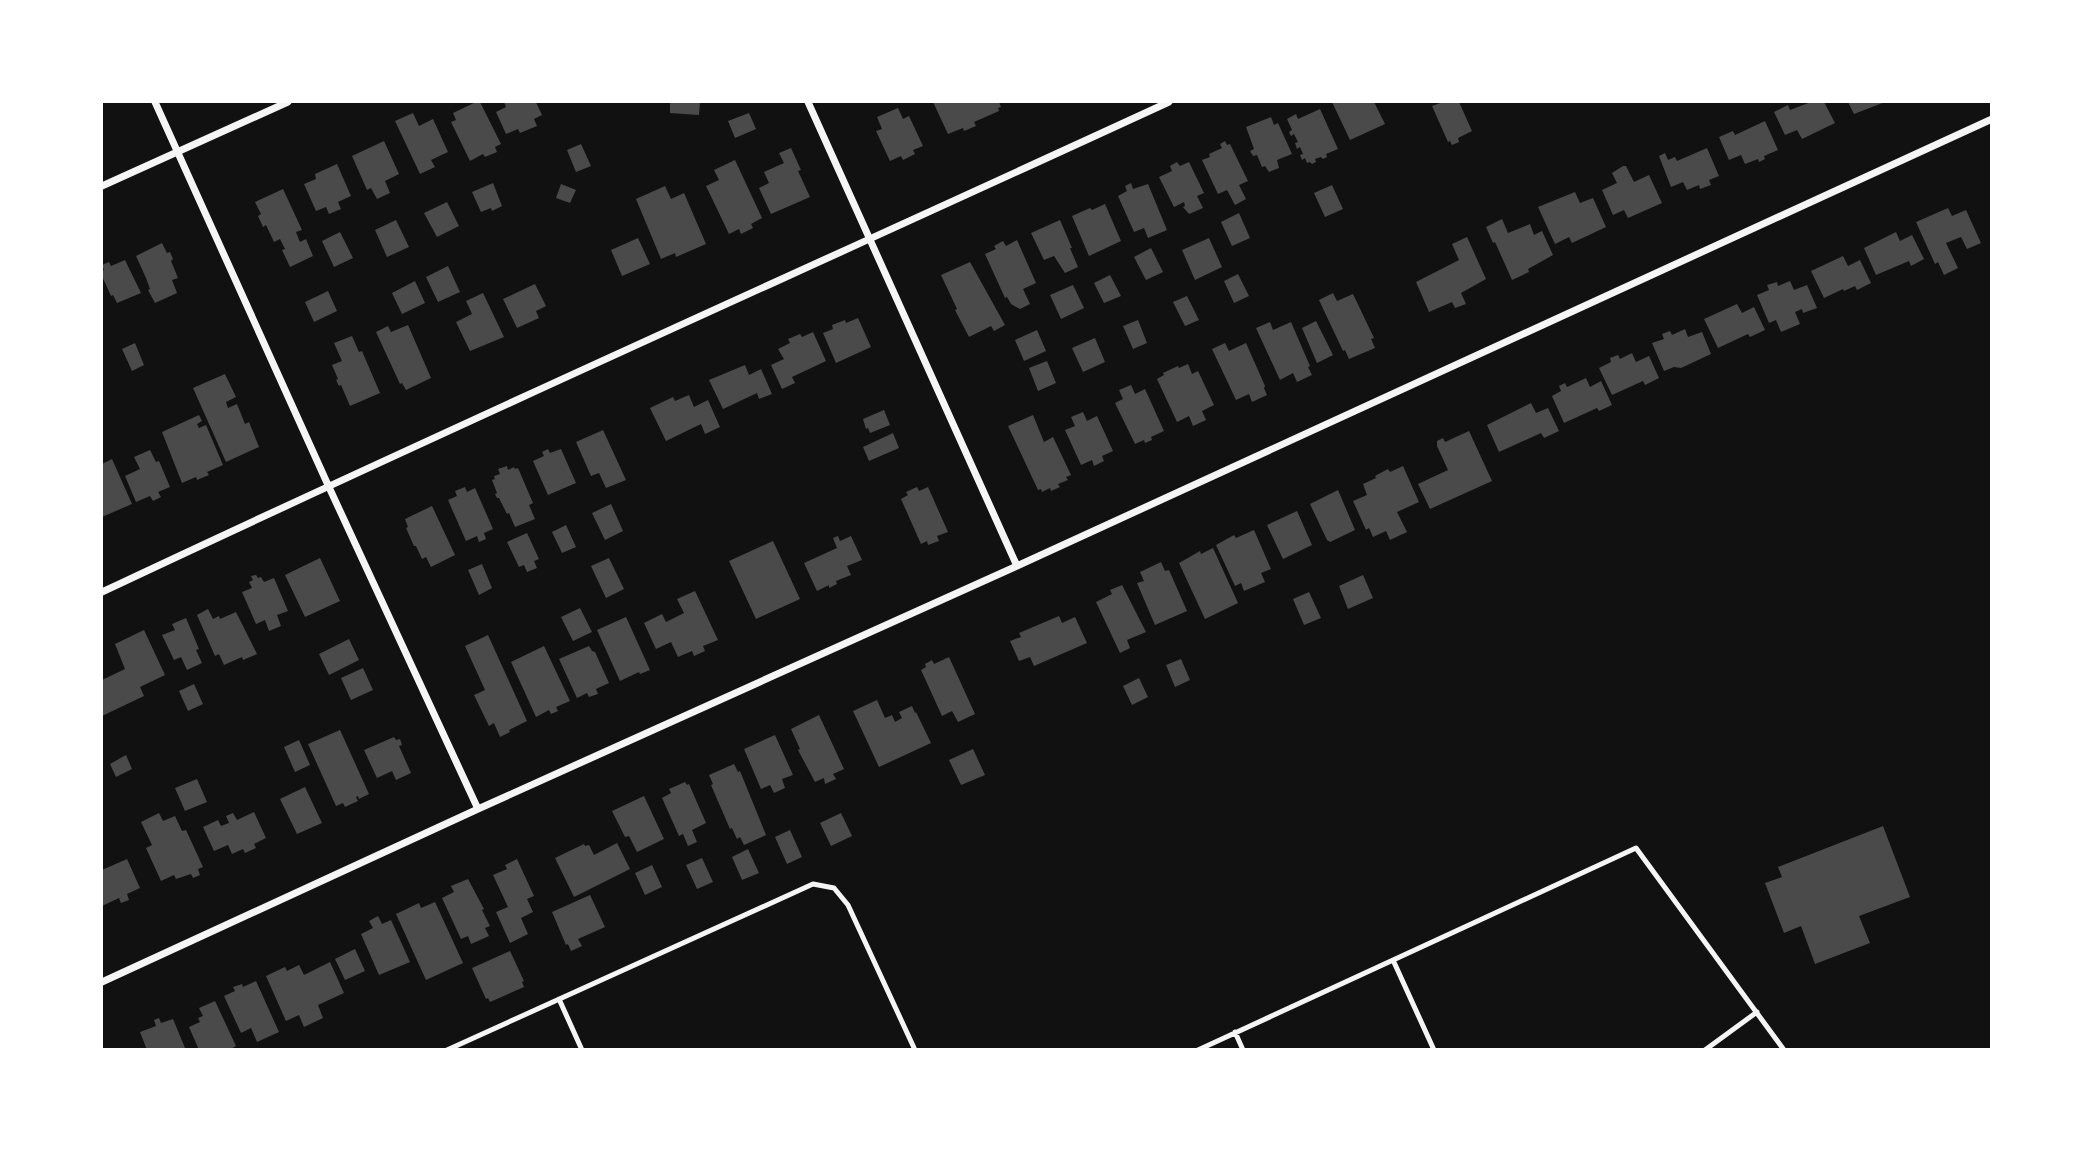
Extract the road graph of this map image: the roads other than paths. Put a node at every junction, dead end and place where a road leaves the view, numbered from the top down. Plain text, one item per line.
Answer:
1 (155, 102) edge
2 (288, 102) edge
3 (808, 102) edge
4 (1169, 102) edge
5 (1992, 119) edge
6 (178, 151) junction
7 (102, 186) edge
8 (870, 240) junction
9 (328, 485) junction
10 (1017, 566) junction
11 (102, 592) edge
12 (478, 809) junction
13 (1393, 960) junction
14 (102, 982) edge
15 (559, 999) junction
16 (1757, 1012) junction
17 (1236, 1032) junction
18 (447, 1049) edge
19 (582, 1049) edge
20 (915, 1049) edge
21 (1198, 1049) edge
22 (1243, 1049) edge
23 (1434, 1049) edge
24 (1705, 1049) edge
25 (1784, 1049) edge

1 - 6 street
2 - 6 street
3 - 8 street
4 - 8 street
5 - 10 street
6 - 7 street
6 - 9 street
8 - 9 street
8 - 10 street
9 - 11 street
9 - 12 street
10 - 12 street
12 - 14 street
13 - 16 lane
13 - 17 lane
13 - 23 lane
15 - 18 lane
15 - 19 lane
15 - 20 lane
16 - 24 lane
16 - 25 lane
17 - 21 lane
17 - 22 lane

